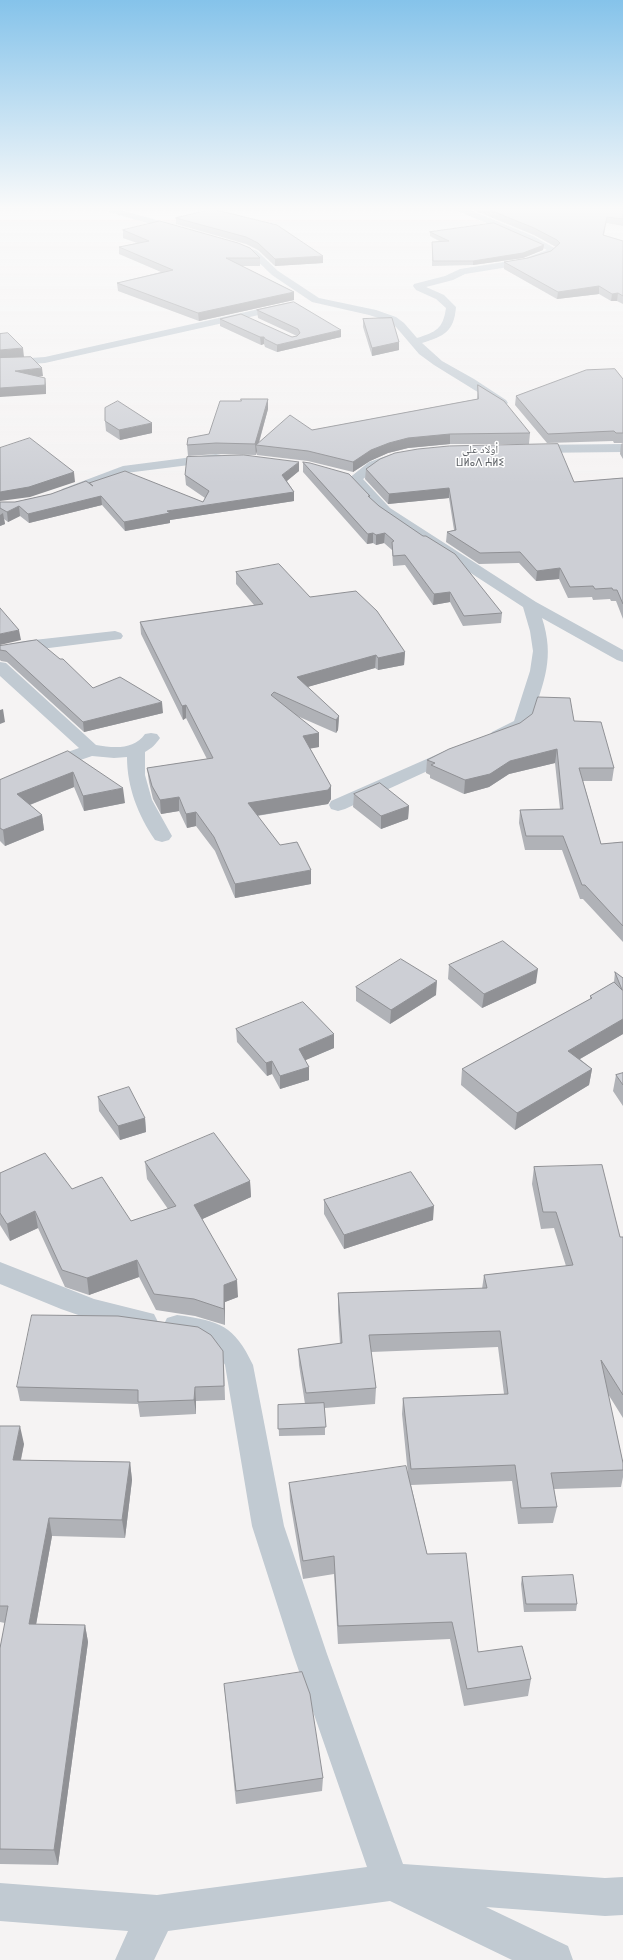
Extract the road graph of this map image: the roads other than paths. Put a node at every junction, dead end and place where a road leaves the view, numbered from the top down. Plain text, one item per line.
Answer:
1 (309, 301) edge
2 (323, 301) edge
3 (445, 301) edge
4 (242, 316) junction
5 (261, 324) edge
6 (415, 342) junction
7 (0, 363) edge
8 (512, 413) edge
9 (623, 448) edge
10 (518, 449) edge
11 (404, 455) edge
12 (227, 458) edge
13 (56, 496) edge
14 (530, 605) junction
15 (115, 636) dead end
16 (0, 651) edge
17 (623, 657) edge
18 (0, 667) edge
19 (151, 738) dead end
20 (91, 750) junction
21 (136, 750) junction
22 (0, 789) edge
23 (338, 805) dead end
24 (162, 836) dead end
25 (0, 1273) edge
26 (391, 1882) junction
27 (623, 1896) edge
28 (0, 1902) edge
29 (157, 1914) junction
30 (134, 1960) edge
31 (554, 1960) edge

1 - 4 street
2 - 6 street
3 - 6 street
4 - 5 street
4 - 7 street
6 - 8 street
9 - 10 street
11 - 14 street
12 - 13 street
14 - 17 street
14 - 23 street
15 - 16 street
18 - 20 street
19 - 21 street
20 - 21 street
20 - 22 street
21 - 24 street
25 - 26 street
26 - 27 street
26 - 29 street
26 - 31 street
28 - 29 street
29 - 30 street

